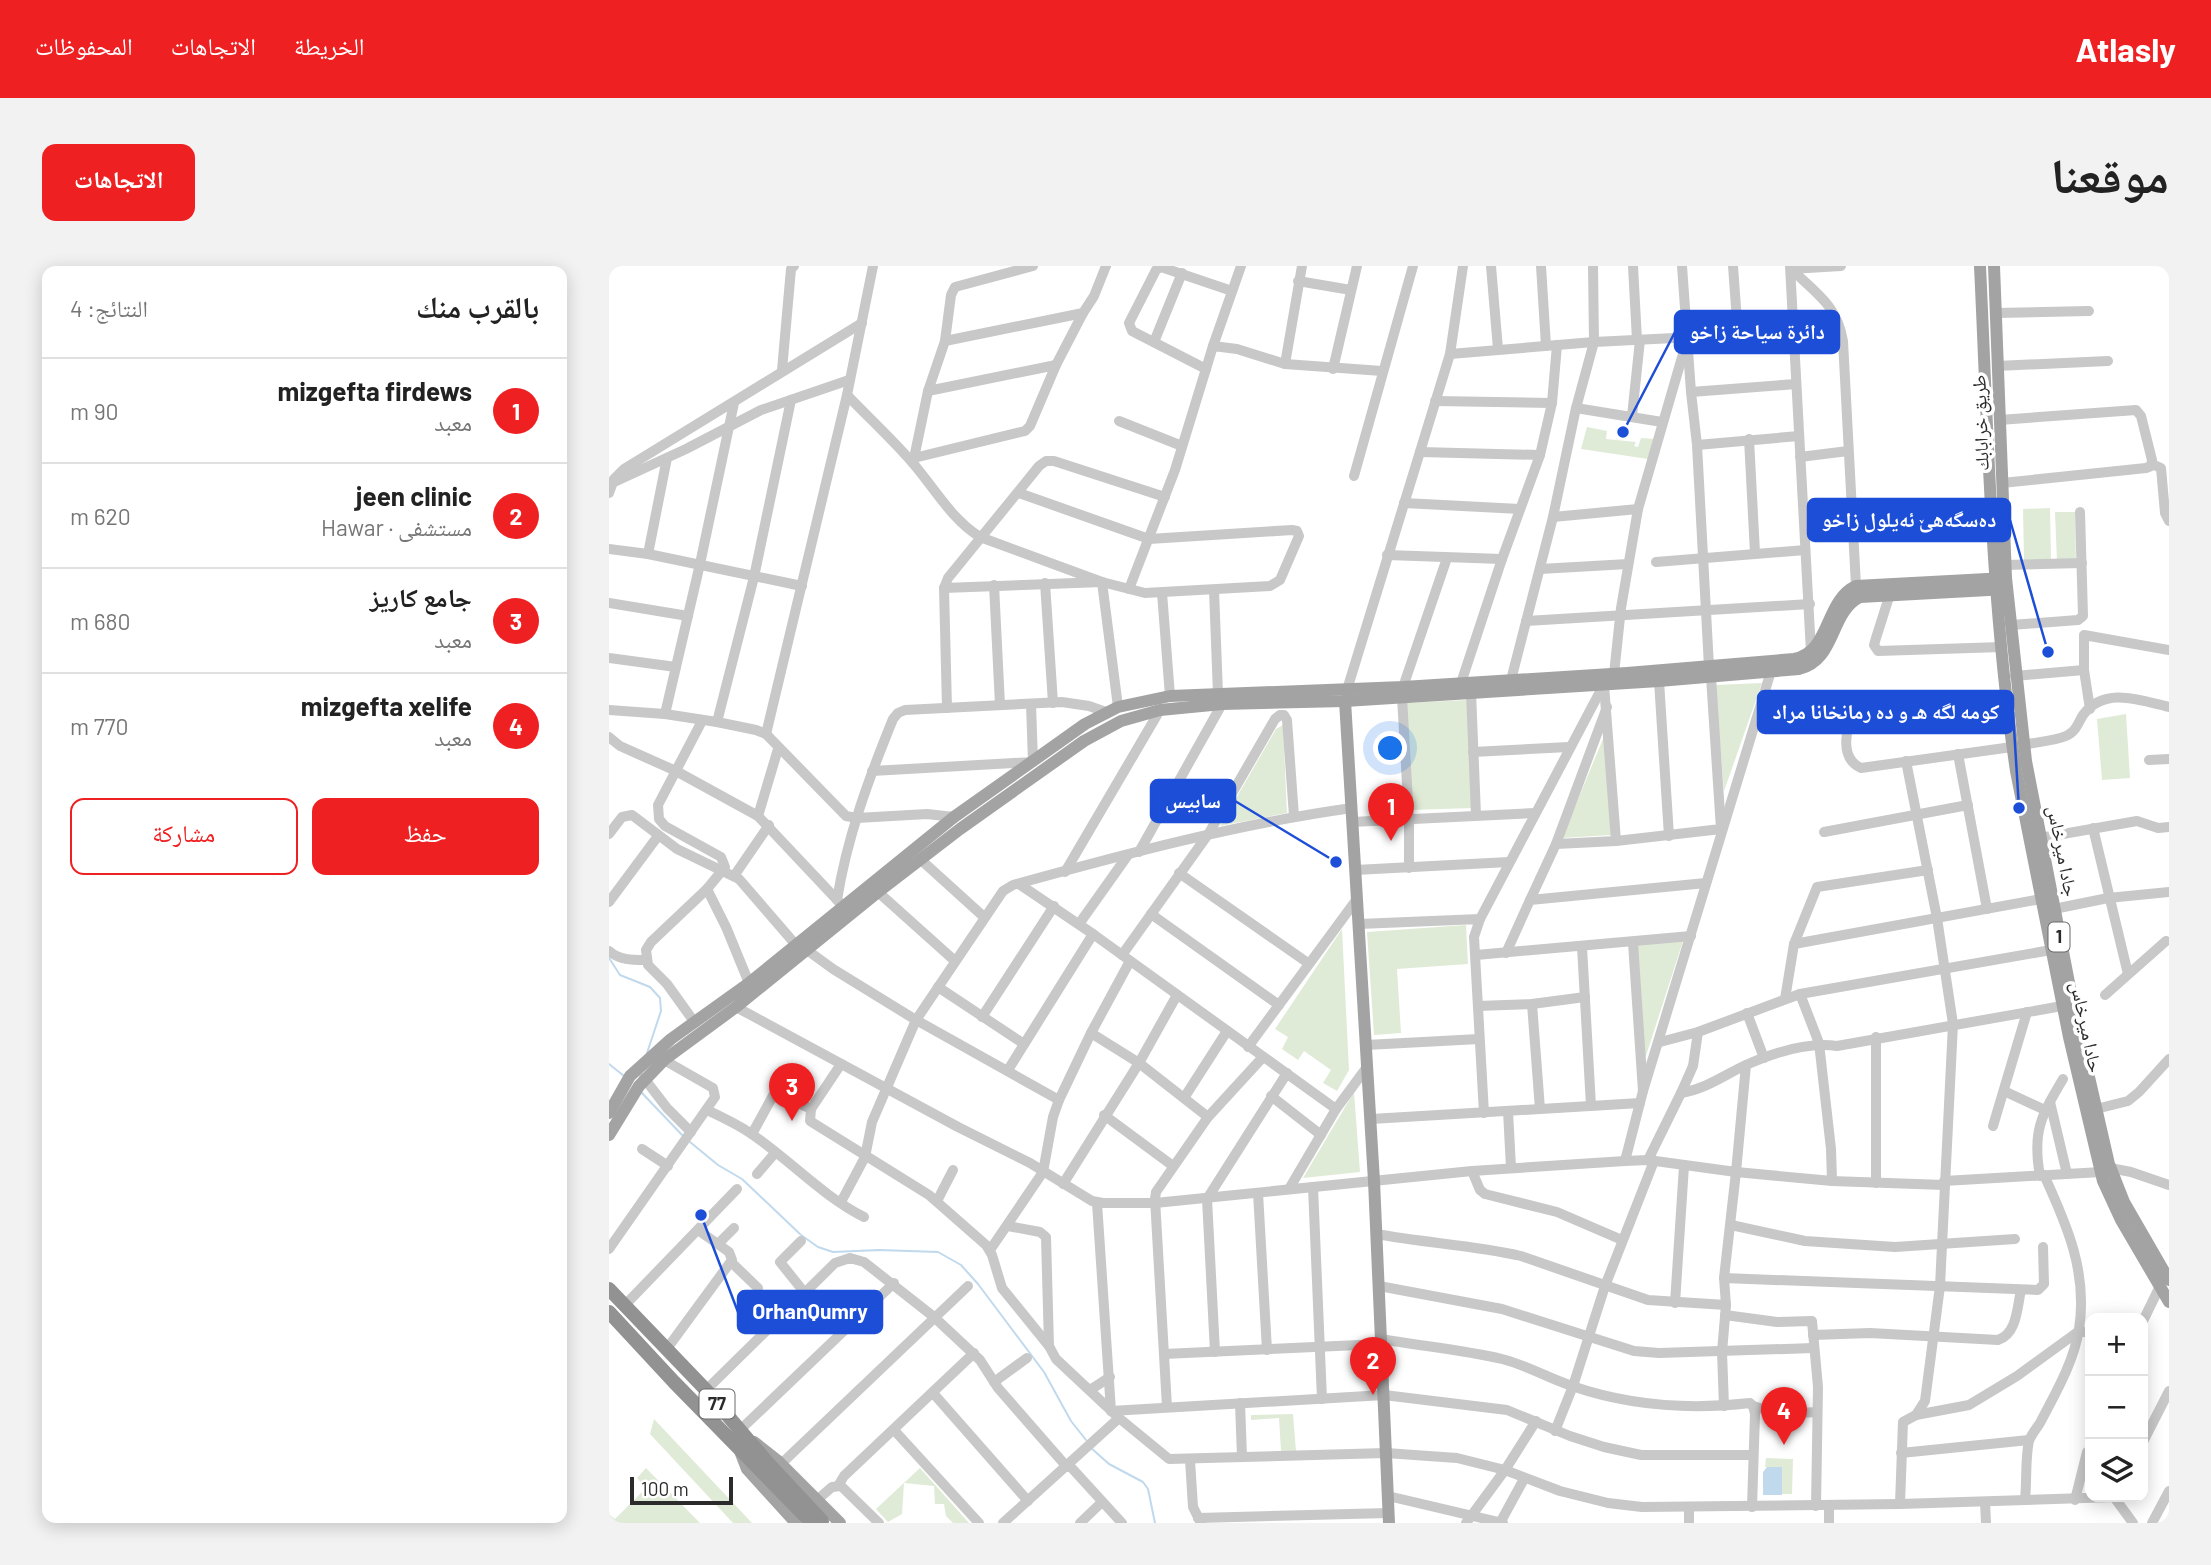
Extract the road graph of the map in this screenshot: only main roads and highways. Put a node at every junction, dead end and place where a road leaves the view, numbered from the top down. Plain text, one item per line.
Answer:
1 (1980, 266) edge
2 (1994, 266) edge
3 (2002, 580) junction
4 (1710, 672) junction
5 (1640, 677) junction
6 (1466, 688) junction
7 (1346, 695) junction
8 (1220, 699) junction
9 (2018, 746) junction
10 (935, 840) junction
11 (801, 948) junction
12 (676, 1043) junction
13 (629, 1089) junction
14 (609, 1113) edge
15 (609, 1135) edge
16 (2106, 1170) junction
17 (2164, 1283) edge
18 (609, 1289) edge
19 (2169, 1301) edge
20 (609, 1312) edge
21 (743, 1440) junction
22 (1389, 1518) edge
23 (817, 1522) edge
24 (796, 1523) edge
25 (840, 1523) edge

1 - 3 main road
2 - 3 main road, طريق خرابابك
3 - 4 main road
3 - 4 main road
3 - 9 main road, جادا ميرخاس / 1
3 - 9 main road, حادا ميرخاس
4 - 5 main road
5 - 6 main road
5 - 6 main road
6 - 7 main road
7 - 8 main road
7 - 22 main road
8 - 10 main road
8 - 10 main road
9 - 16 main road, جادا ميرخاس / 1
9 - 16 main road, حادا ميرخاس
10 - 11 main road
10 - 11 main road
11 - 12 main road
11 - 12 main road
12 - 13 main road
12 - 13 main road
13 - 14 main road
13 - 15 main road
16 - 17 main road, حادا ميرخاس
17 - 19 main road, حادا ميرخاس
18 - 21 highway, 77
20 - 21 highway, 77
21 - 23 highway, 77
21 - 24 main road
21 - 25 main road

